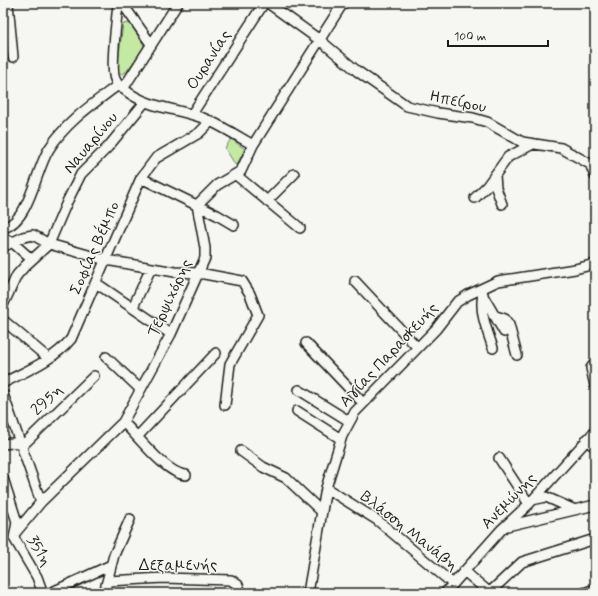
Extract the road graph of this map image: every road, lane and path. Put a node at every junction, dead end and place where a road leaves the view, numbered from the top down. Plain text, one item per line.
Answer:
1 (8, 3) edge
2 (118, 3) edge
3 (122, 3) edge
4 (178, 3) edge
5 (264, 3) edge
6 (268, 3) edge
7 (343, 3) edge
8 (321, 41) junction
9 (151, 44) junction
10 (13, 57) dead end
11 (120, 87) junction
12 (145, 102) junction
13 (192, 114) junction
14 (211, 121) junction
15 (533, 144) junction
16 (253, 145) junction
17 (294, 174) dead end
18 (236, 175) junction
19 (495, 175) junction
20 (595, 176) edge
21 (141, 178) junction
22 (475, 198) dead end
23 (267, 201) junction
24 (502, 204) dead end
25 (197, 205) junction
26 (234, 225) dead end
27 (3, 228) edge
28 (300, 228) dead end
29 (7, 240) edge
30 (49, 244) junction
31 (3, 247) edge
32 (31, 259) junction
33 (106, 260) junction
34 (595, 264) edge
35 (151, 268) junction
36 (200, 273) junction
37 (355, 281) dead end
38 (96, 283) junction
39 (481, 292) junction
40 (3, 305) edge
41 (133, 307) junction
42 (493, 315) junction
43 (3, 320) edge
44 (504, 332) dead end
45 (171, 334) junction
46 (306, 343) dead end
47 (418, 347) junction
48 (493, 348) dead end
49 (216, 353) dead end
50 (517, 354) dead end
51 (106, 357) dead end
52 (48, 358) junction
53 (594, 364) edge
54 (94, 376) dead end
55 (3, 383) edge
56 (595, 386) edge
57 (140, 389) junction
58 (299, 390) dead end
59 (3, 394) edge
60 (363, 403) junction
61 (225, 405) dead end
62 (297, 411) dead end
63 (349, 421) junction
64 (123, 422) junction
65 (595, 431) edge
66 (138, 436) junction
67 (340, 439) junction
68 (586, 440) junction
69 (3, 444) edge
70 (21, 444) junction
71 (595, 447) edge
72 (241, 451) dead end
73 (499, 458) dead end
74 (186, 475) dead end
75 (3, 478) edge
76 (326, 488) junction
77 (42, 502) junction
78 (530, 502) junction
79 (595, 505) edge
80 (573, 509) junction
81 (322, 512) junction
82 (130, 519) dead end
83 (506, 526) junction
84 (16, 532) junction
85 (595, 539) edge
86 (111, 565) junction
87 (464, 571) junction
88 (108, 581) junction
89 (453, 584) junction
90 (595, 589) edge
91 (40, 593) edge
92 (50, 593) edge
93 (104, 593) edge
94 (241, 593) edge
95 (308, 593) edge
96 (445, 593) edge
97 (490, 593) edge
98 (584, 593) edge

1 - 10 street
2 - 11 street
3 - 9 street
4 - 9 street
5 - 13 street, Ουρανίας
6 - 8 street, Ηπείρου
7 - 8 street
8 - 15 street, Ηπείρου
8 - 16 street
9 - 11 street
11 - 12 street
11 - 27 street
12 - 13 street
12 - 30 street, Ναυαρίνου
13 - 14 street
14 - 16 street
14 - 21 street, Σοφίας Βέμπο
15 - 19 street
15 - 20 street, Ηπείρου
16 - 18 street
17 - 23 street
18 - 23 street
18 - 25 street
19 - 22 street
19 - 24 street
21 - 25 street
21 - 33 street, Σοφίας Βέμπο
23 - 28 street
25 - 26 street
25 - 36 street, Τερψιχόρης
29 - 30 street
29 - 31 street
29 - 32 street
30 - 32 street, Ναυαρίνου
30 - 33 street
32 - 40 street, Ναυαρίνου
33 - 35 street
33 - 38 street, Σοφίας Βέμπο
34 - 39 street, Αγίας Παρασκευής
35 - 36 street
35 - 41 street
36 - 45 street, Τερψιχόρης
36 - 61 street
37 - 47 street
38 - 41 street
38 - 52 street, Σοφίας Βέμπο
39 - 42 street
39 - 47 street, Αγίας Παρασκευής
39 - 48 street
41 - 45 street
42 - 44 street
42 - 50 street
43 - 52 street
45 - 57 street, Τερψιχόρης
46 - 60 street
47 - 60 street, Αγίας Παρασκευής
49 - 66 street
51 - 57 street
52 - 55 street, Σοφίας Βέμπο
53 - 56 street
54 - 70 street, 295η
57 - 64 street, Τερψιχόρης
58 - 63 street
59 - 70 street
60 - 63 street, Αγίας Παρασκευής
62 - 67 street
63 - 67 street, Αγίας Παρασκευής
64 - 66 street
64 - 77 street, Τερψιχόρης
65 - 68 street, Ανεμώνης
66 - 74 street
67 - 76 street, Αγίας Παρασκευής
68 - 71 street
68 - 78 street, Ανεμώνης
69 - 70 street
70 - 77 street
72 - 81 street
73 - 78 street
75 - 84 street, 351η
76 - 81 street, Αγίας Παρασκευής
76 - 89 street, Βλάσση Μανάβη
77 - 84 street, Τερψιχόρης
78 - 80 street
78 - 83 street, Ανεμώνης
79 - 80 street
80 - 83 street
81 - 95 street, Αγίας Παρασκευής
82 - 86 street
83 - 87 street, Ανεμώνης
84 - 91 street, 351η
85 - 97 street
86 - 88 street
86 - 92 street
87 - 89 street, Ανεμώνης
87 - 97 street
88 - 93 street
88 - 94 street, Δεξαμενής
89 - 96 street, Ανεμώνης
90 - 98 street

